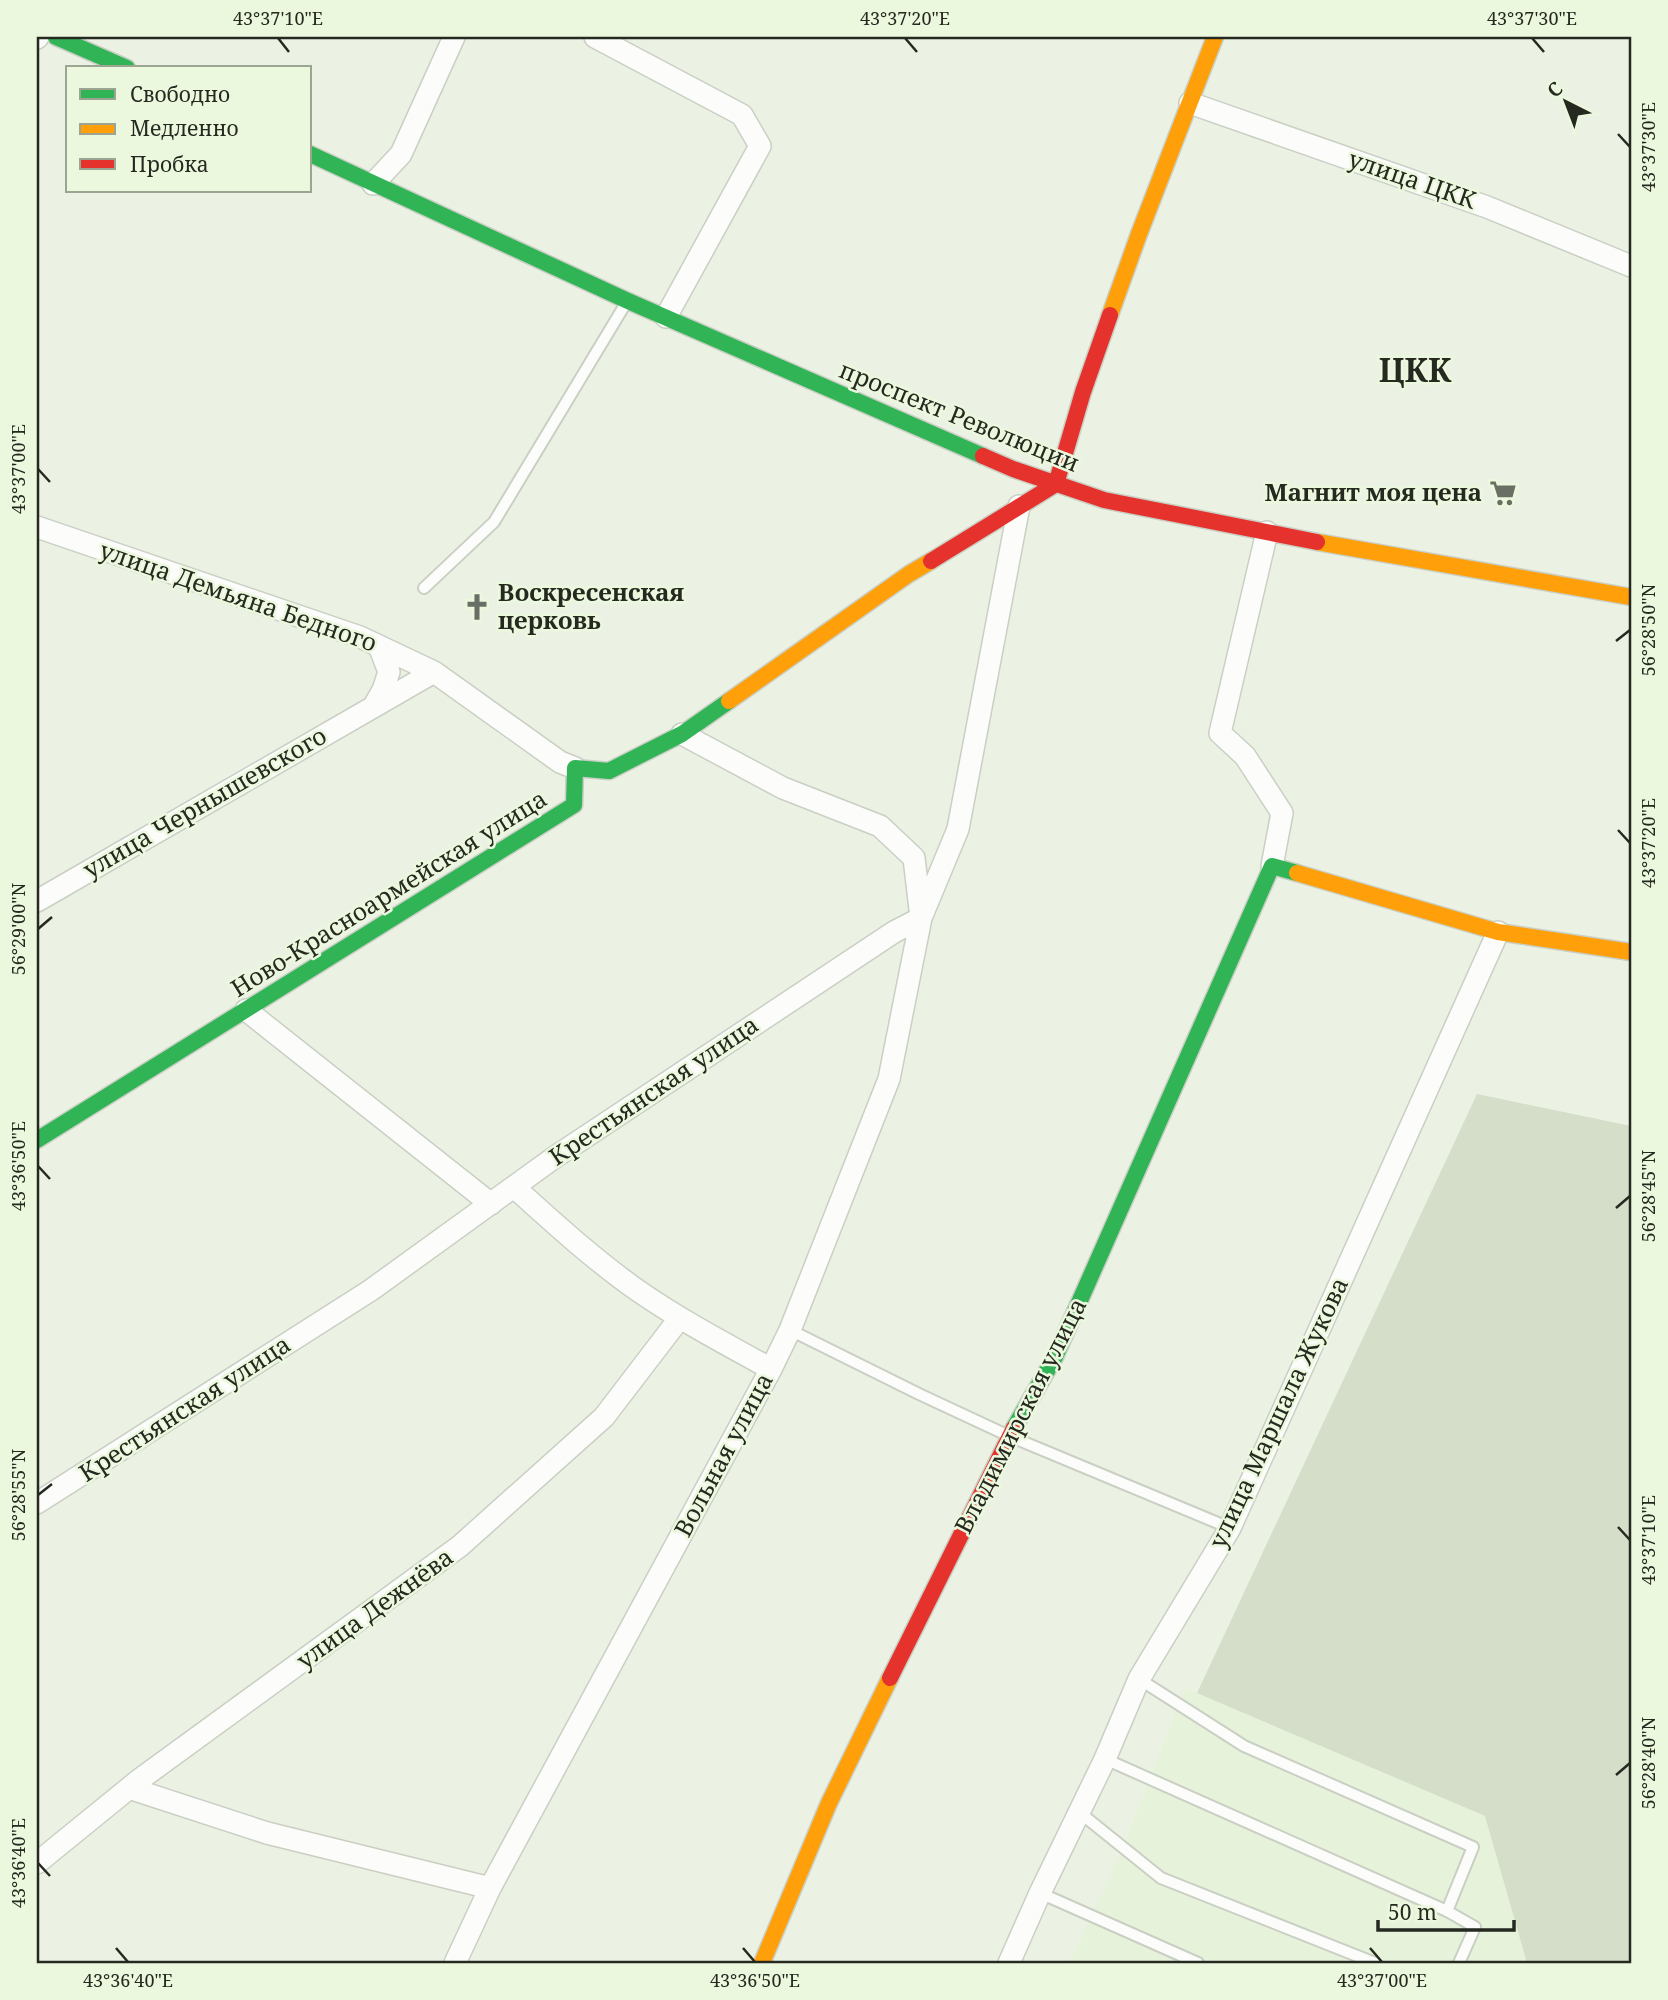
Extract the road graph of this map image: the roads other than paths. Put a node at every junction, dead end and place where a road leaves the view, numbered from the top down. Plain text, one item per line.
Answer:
1 (57, 37) edge
2 (454, 37) edge
3 (595, 37) edge
4 (1215, 37) edge
5 (122, 66) edge
6 (1190, 103) junction
7 (312, 155) edge
8 (373, 184) junction
9 (1631, 266) edge
10 (628, 301) junction
11 (666, 317) junction
12 (1056, 484) junction
13 (1019, 506) junction
14 (37, 527) edge
15 (1267, 532) junction
16 (1631, 575) edge
17 (424, 588) dead end
18 (1627, 597) edge
19 (379, 646) junction
20 (433, 672) junction
21 (374, 706) junction
22 (682, 734) junction
23 (575, 768) junction
24 (1272, 866) junction
25 (37, 901) edge
26 (921, 918) junction
27 (1498, 932) junction
28 (1631, 952) edge
29 (246, 1010) junction
30 (37, 1140) edge
31 (514, 1187) junction
32 (491, 1204) junction
33 (679, 1319) junction
34 (790, 1329) junction
35 (771, 1369) junction
36 (1009, 1436) junction
37 (37, 1503) edge
38 (1230, 1528) junction
39 (1139, 1679) junction
40 (1105, 1759) junction
41 (129, 1788) junction
42 (1079, 1812) junction
43 (37, 1863) edge
44 (490, 1888) junction
45 (1040, 1893) junction
46 (1447, 1911) junction
47 (455, 1963) edge
48 (762, 1963) edge
49 (1009, 1963) edge
50 (1198, 1963) edge
51 (1375, 1963) edge
52 (1460, 1963) edge

1 - 5 street
2 - 8 street
3 - 11 street
4 - 6 street
6 - 9 street, улица ЦКК
6 - 12 street
7 - 8 street, проспект Революции
8 - 10 street, проспект Революции
10 - 11 street, проспект Революции
10 - 17 lane
11 - 12 street, проспект Революции
12 - 13 street
12 - 15 street, проспект Революции
13 - 22 street
13 - 26 street
14 - 19 street, улица Демьяна Бедного
15 - 18 street, проспект Революции
15 - 24 street, Владимирская улица
16 - 18 street
19 - 20 street, улица Демьяна Бедного
19 - 21 street
20 - 21 street, улица Чернышевского
20 - 23 street, улица Демьяна Бедного
21 - 25 street, улица Чернышевского
22 - 23 street
22 - 26 street
23 - 29 street, Ново-Красноармейская улица
24 - 27 street
24 - 36 street, Владимирская улица
26 - 31 street, Крестьянская улица
26 - 34 street, Вольная улица
27 - 28 street
27 - 38 street, улица Маршала Жукова
29 - 30 street, Ново-Красноармейская улица
29 - 32 street
31 - 32 street, Крестьянская улица
31 - 33 street
32 - 37 street, Крестьянская улица
33 - 35 street
33 - 41 street, улица Дежнёва
34 - 35 street, Вольная улица
34 - 36 lane
35 - 44 street, Вольная улица
36 - 38 lane
36 - 48 street, Владимирская улица
38 - 39 street, улица Маршала Жукова
39 - 40 street, улица Маршала Жукова
39 - 46 lane
40 - 42 street, улица Маршала Жукова
40 - 46 lane
41 - 43 street, улица Дежнёва
41 - 44 street
42 - 45 street, улица Маршала Жукова
42 - 51 lane
44 - 47 street, Вольная улица
45 - 49 street, улица Маршала Жукова
45 - 50 lane
46 - 52 lane

